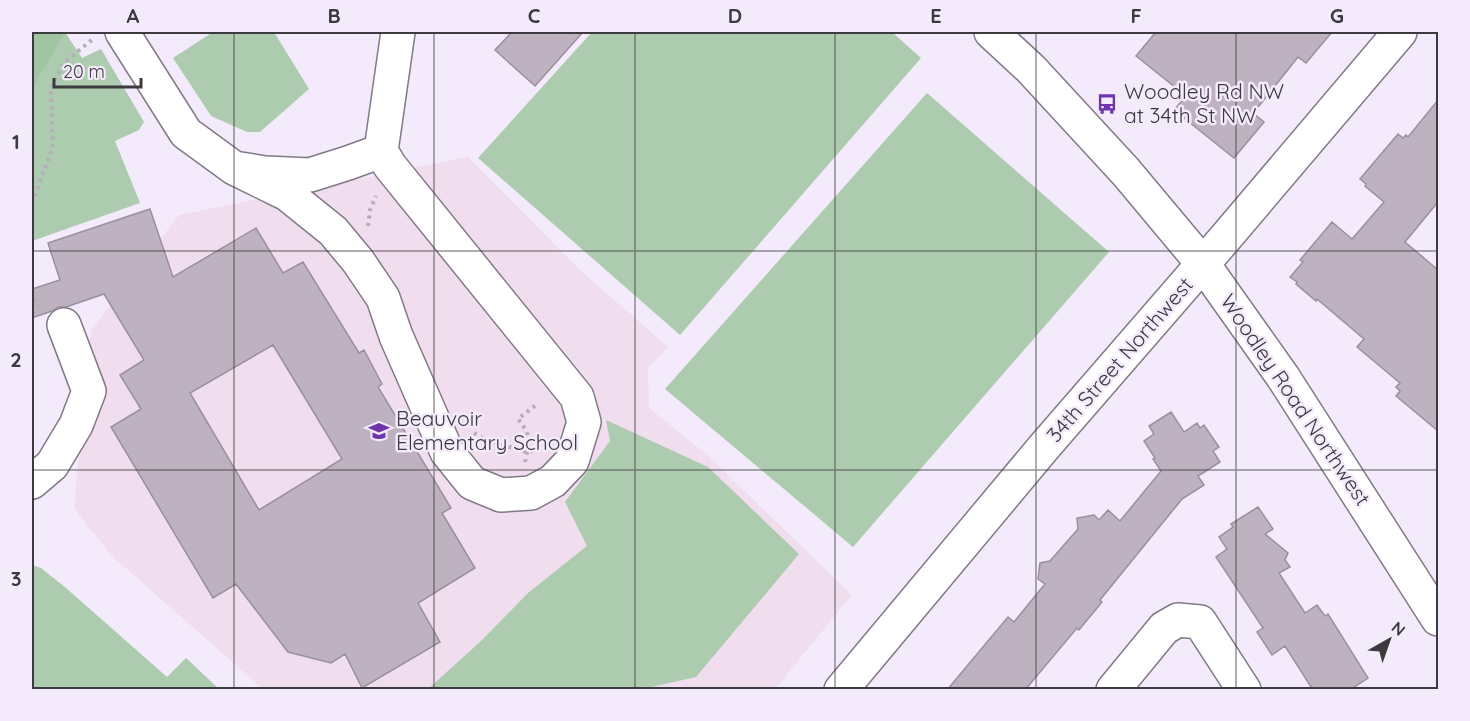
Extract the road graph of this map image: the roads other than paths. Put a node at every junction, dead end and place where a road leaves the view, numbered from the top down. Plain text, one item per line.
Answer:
1 (398, 32) edge
2 (992, 32) edge
3 (1400, 32) edge
4 (109, 33) edge
5 (381, 151) junction
6 (234, 168) junction
7 (1203, 264) junction
8 (64, 325) dead end
9 (32, 482) edge
10 (1438, 619) edge
11 (841, 690) edge
12 (1113, 690) edge
13 (1244, 690) edge

1 - 5 main road
2 - 7 main road, Woodley Road Northwest
3 - 7 main road, 34th Street Northwest
4 - 6 main road
5 - 6 main road
5 - 6 main road
7 - 10 main road, Woodley Road Northwest
7 - 11 main road, 34th Street Northwest
8 - 9 main road
12 - 13 main road

